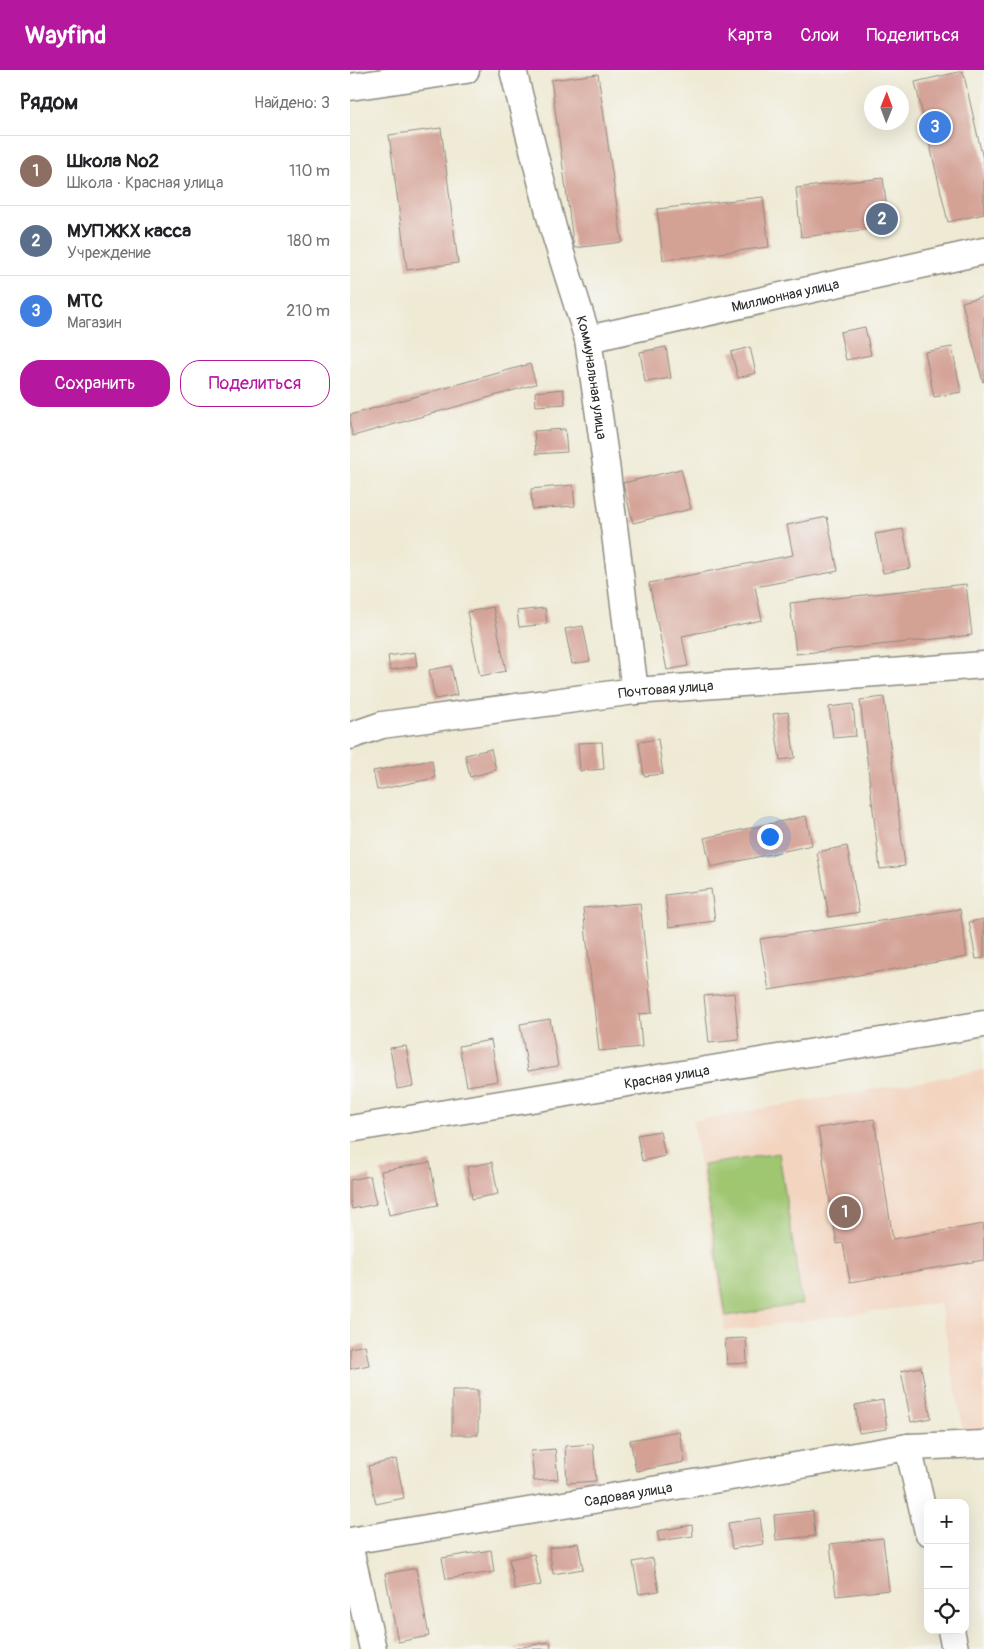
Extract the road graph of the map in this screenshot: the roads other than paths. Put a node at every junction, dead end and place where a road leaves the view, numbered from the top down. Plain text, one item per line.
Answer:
1 (466, 70) edge
2 (513, 70) edge
3 (350, 87) edge
4 (984, 251) edge
5 (588, 339) junction
6 (984, 666) edge
7 (635, 691) junction
8 (350, 736) edge
9 (984, 1024) edge
10 (350, 1128) edge
11 (984, 1444) edge
12 (908, 1447) junction
13 (924, 1515) edge
14 (350, 1541) edge
15 (350, 1549) edge
16 (951, 1634) edge
17 (373, 1649) edge
18 (955, 1649) edge

1 - 3 street
2 - 5 street, Коммунальная улица
4 - 5 street, Миллионная улица
5 - 7 street, Коммунальная улица
6 - 7 street, Почтовая улица
7 - 8 street, Почтовая улица
9 - 10 street, Красная улица
11 - 12 street, Садовая улица
12 - 13 street
12 - 14 street, Садовая улица
15 - 17 street
16 - 18 street

